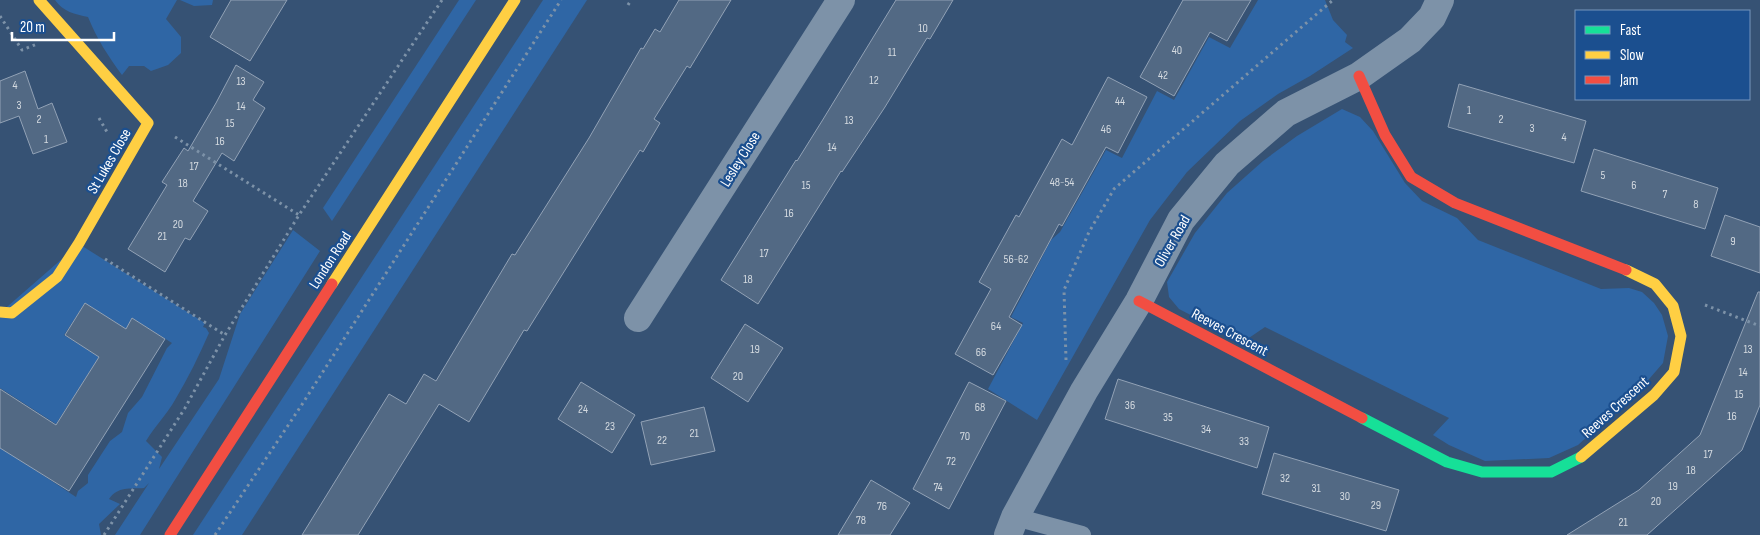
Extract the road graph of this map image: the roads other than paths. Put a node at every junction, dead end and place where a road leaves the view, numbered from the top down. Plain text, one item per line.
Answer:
1 (39, 0) edge
2 (515, 0) edge
3 (841, 0) edge
4 (1440, 0) edge
5 (1358, 76) junction
6 (1139, 301) junction
7 (0, 312) edge
8 (638, 318) dead end
9 (1011, 526) edge
10 (170, 535) edge
11 (1082, 535) edge

1 - 7 street, St Lukes Close
2 - 10 street, London Road
3 - 8 street, Lesley Close
4 - 5 street, Oliver Road
5 - 6 street, Oliver Road
5 - 6 street, Reeves Crescent
6 - 9 street, Oliver Road
9 - 11 lane

